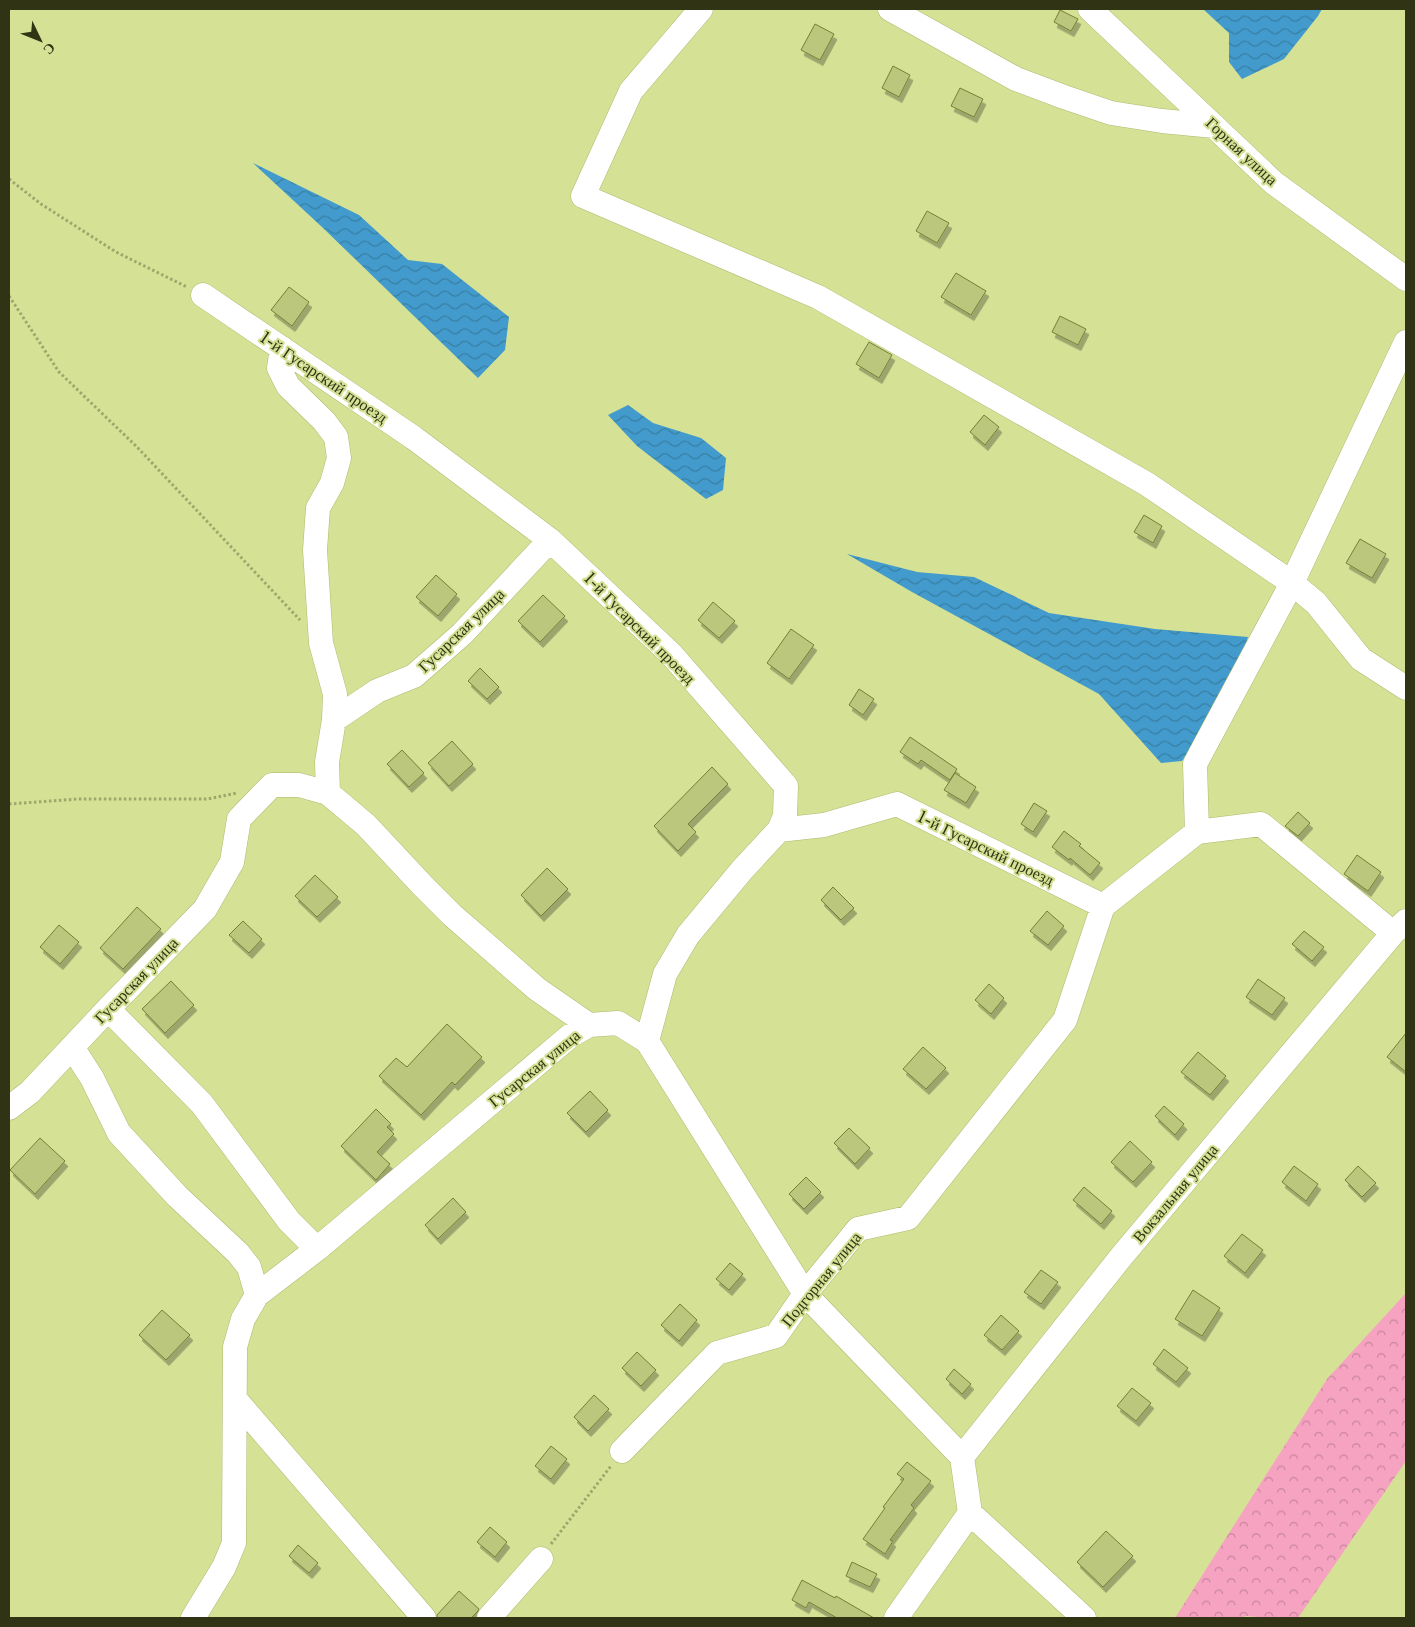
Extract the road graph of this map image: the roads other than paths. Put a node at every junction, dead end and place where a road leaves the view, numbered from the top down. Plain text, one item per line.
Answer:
1 (701, 9) edge
2 (890, 9) edge
3 (1090, 9) edge
4 (1214, 126) junction
5 (1406, 279) edge
6 (203, 295) road end
7 (1406, 342) edge
8 (282, 348) junction
9 (550, 540) junction
10 (1292, 583) junction
11 (1406, 688) edge
12 (334, 720) junction
13 (328, 793) junction
14 (779, 830) junction
15 (1197, 832) junction
16 (1103, 906) junction
17 (1400, 927) edge
18 (108, 1009) junction
19 (589, 1025) junction
20 (647, 1041) junction
21 (72, 1047) junction
22 (9, 1108) edge
23 (317, 1249) junction
24 (805, 1294) junction
25 (257, 1295) junction
26 (235, 1399) junction
27 (622, 1451) road end
28 (962, 1457) junction
29 (970, 1514) junction
30 (540, 1558) road end
31 (1080, 1617) edge
32 (193, 1618) edge
33 (424, 1618) edge
34 (489, 1618) edge
35 (896, 1618) edge

1 - 10 street
2 - 4 street
3 - 4 street, Горная улица
4 - 5 street, Горная улица
6 - 8 street, 1-й Гусарский проезд
7 - 10 street
8 - 9 street, 1-й Гусарский проезд
8 - 12 street
9 - 12 street, Гусарская улица
9 - 14 street, 1-й Гусарский проезд
10 - 11 street
10 - 15 street
12 - 13 street
13 - 18 street, Гусарская улица
13 - 19 street
14 - 16 street, 1-й Гусарский проезд
14 - 20 street
15 - 16 street
15 - 17 street
16 - 24 street, Подгорная улица
17 - 28 street, Вокзальная улица
18 - 21 street, Гусарская улица
18 - 23 street
19 - 20 street, Гусарская улица
19 - 23 street, Гусарская улица
20 - 24 street
21 - 22 street, Гусарская улица
21 - 25 street
23 - 25 street, Гусарская улица
24 - 27 street, Подгорная улица
24 - 28 street
25 - 26 street
26 - 32 street
26 - 33 street
28 - 29 street
29 - 31 street
29 - 35 street
30 - 34 street

